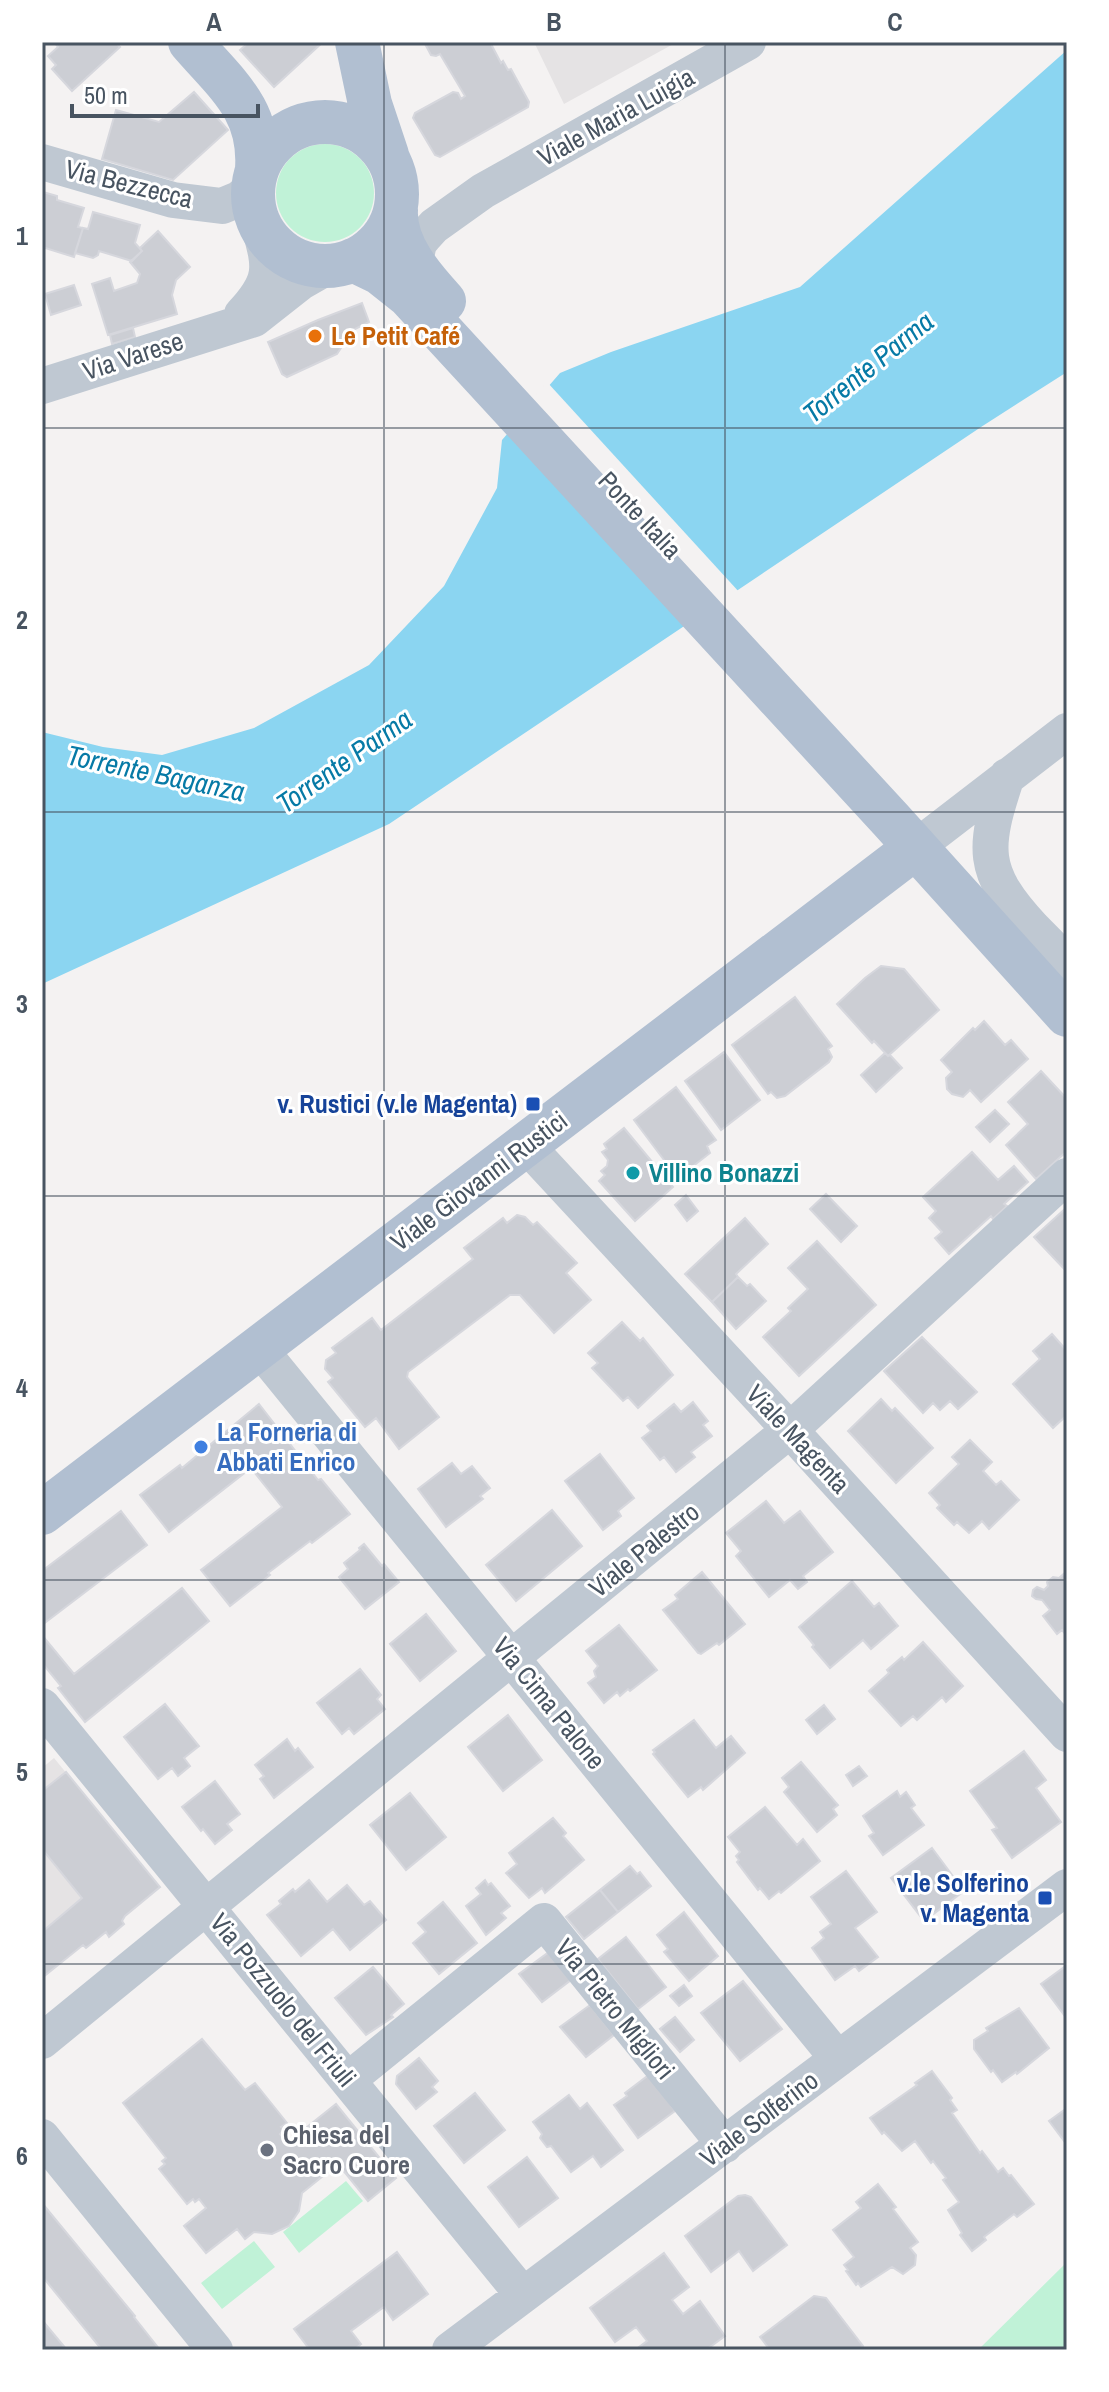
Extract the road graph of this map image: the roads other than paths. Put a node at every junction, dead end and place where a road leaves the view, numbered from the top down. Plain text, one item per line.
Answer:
1 (190, 42) edge
2 (357, 42) edge
3 (748, 42) edge
4 (42, 162) edge
5 (256, 190) junction
6 (483, 191) junction
7 (395, 194) junction
8 (341, 263) junction
9 (410, 279) junction
10 (224, 327) junction
11 (42, 386) edge
12 (1067, 731) edge
13 (1007, 776) junction
14 (912, 827) junction
15 (1067, 965) edge
16 (1067, 983) edge
17 (1067, 1015) edge
18 (526, 1145) junction
19 (1067, 1176) edge
20 (259, 1348) junction
21 (790, 1430) junction
22 (42, 1513) edge
23 (511, 1657) junction
24 (42, 1706) edge
25 (1064, 1726) edge
26 (1067, 1887) edge
27 (206, 1907) junction
28 (42, 2041) edge
29 (838, 2059) junction
30 (348, 2080) junction
31 (42, 2137) edge
32 (725, 2145) junction
33 (523, 2295) junction
34 (215, 2350) edge
35 (450, 2350) edge

1 - 5 main road
2 - 7 main road
3 - 6 street, Viale Maria Luigia
4 - 5 street, Via Bezzecca
5 - 7 main road
5 - 8 main road
5 - 10 street, Via Varese
6 - 7 street, Viale Maria Luigia
6 - 9 street, Viale Maria Luigia
7 - 8 main road
7 - 9 main road, Ponte Italia
8 - 9 main road, Ponte Italia
8 - 10 street, Via Varese
9 - 14 main road, Ponte Italia
10 - 11 street, Via Varese
12 - 13 street
13 - 14 street
13 - 15 street
14 - 16 main road
14 - 17 main road
14 - 18 main road, Viale Giovanni Rustici
18 - 20 main road, Viale Giovanni Rustici
18 - 21 street, Viale Magenta
19 - 21 street, Viale Palestro
20 - 22 main road, Viale Giovanni Rustici
20 - 23 street, Via Cima Palone
21 - 23 street, Viale Palestro
21 - 25 street, Viale Magenta
23 - 27 street, Viale Palestro
23 - 29 street, Via Cima Palone
24 - 27 street, Via Pozzuolo del Friuli
26 - 29 street, Viale Solferino
27 - 28 street, Viale Palestro
27 - 30 street, Via Pozzuolo del Friuli
29 - 32 street, Viale Solferino
30 - 32 street, Via Pietro Migliori
30 - 33 street, Via Pozzuolo del Friuli
31 - 34 street
32 - 33 street, Viale Solferino
33 - 35 street, Viale Solferino

